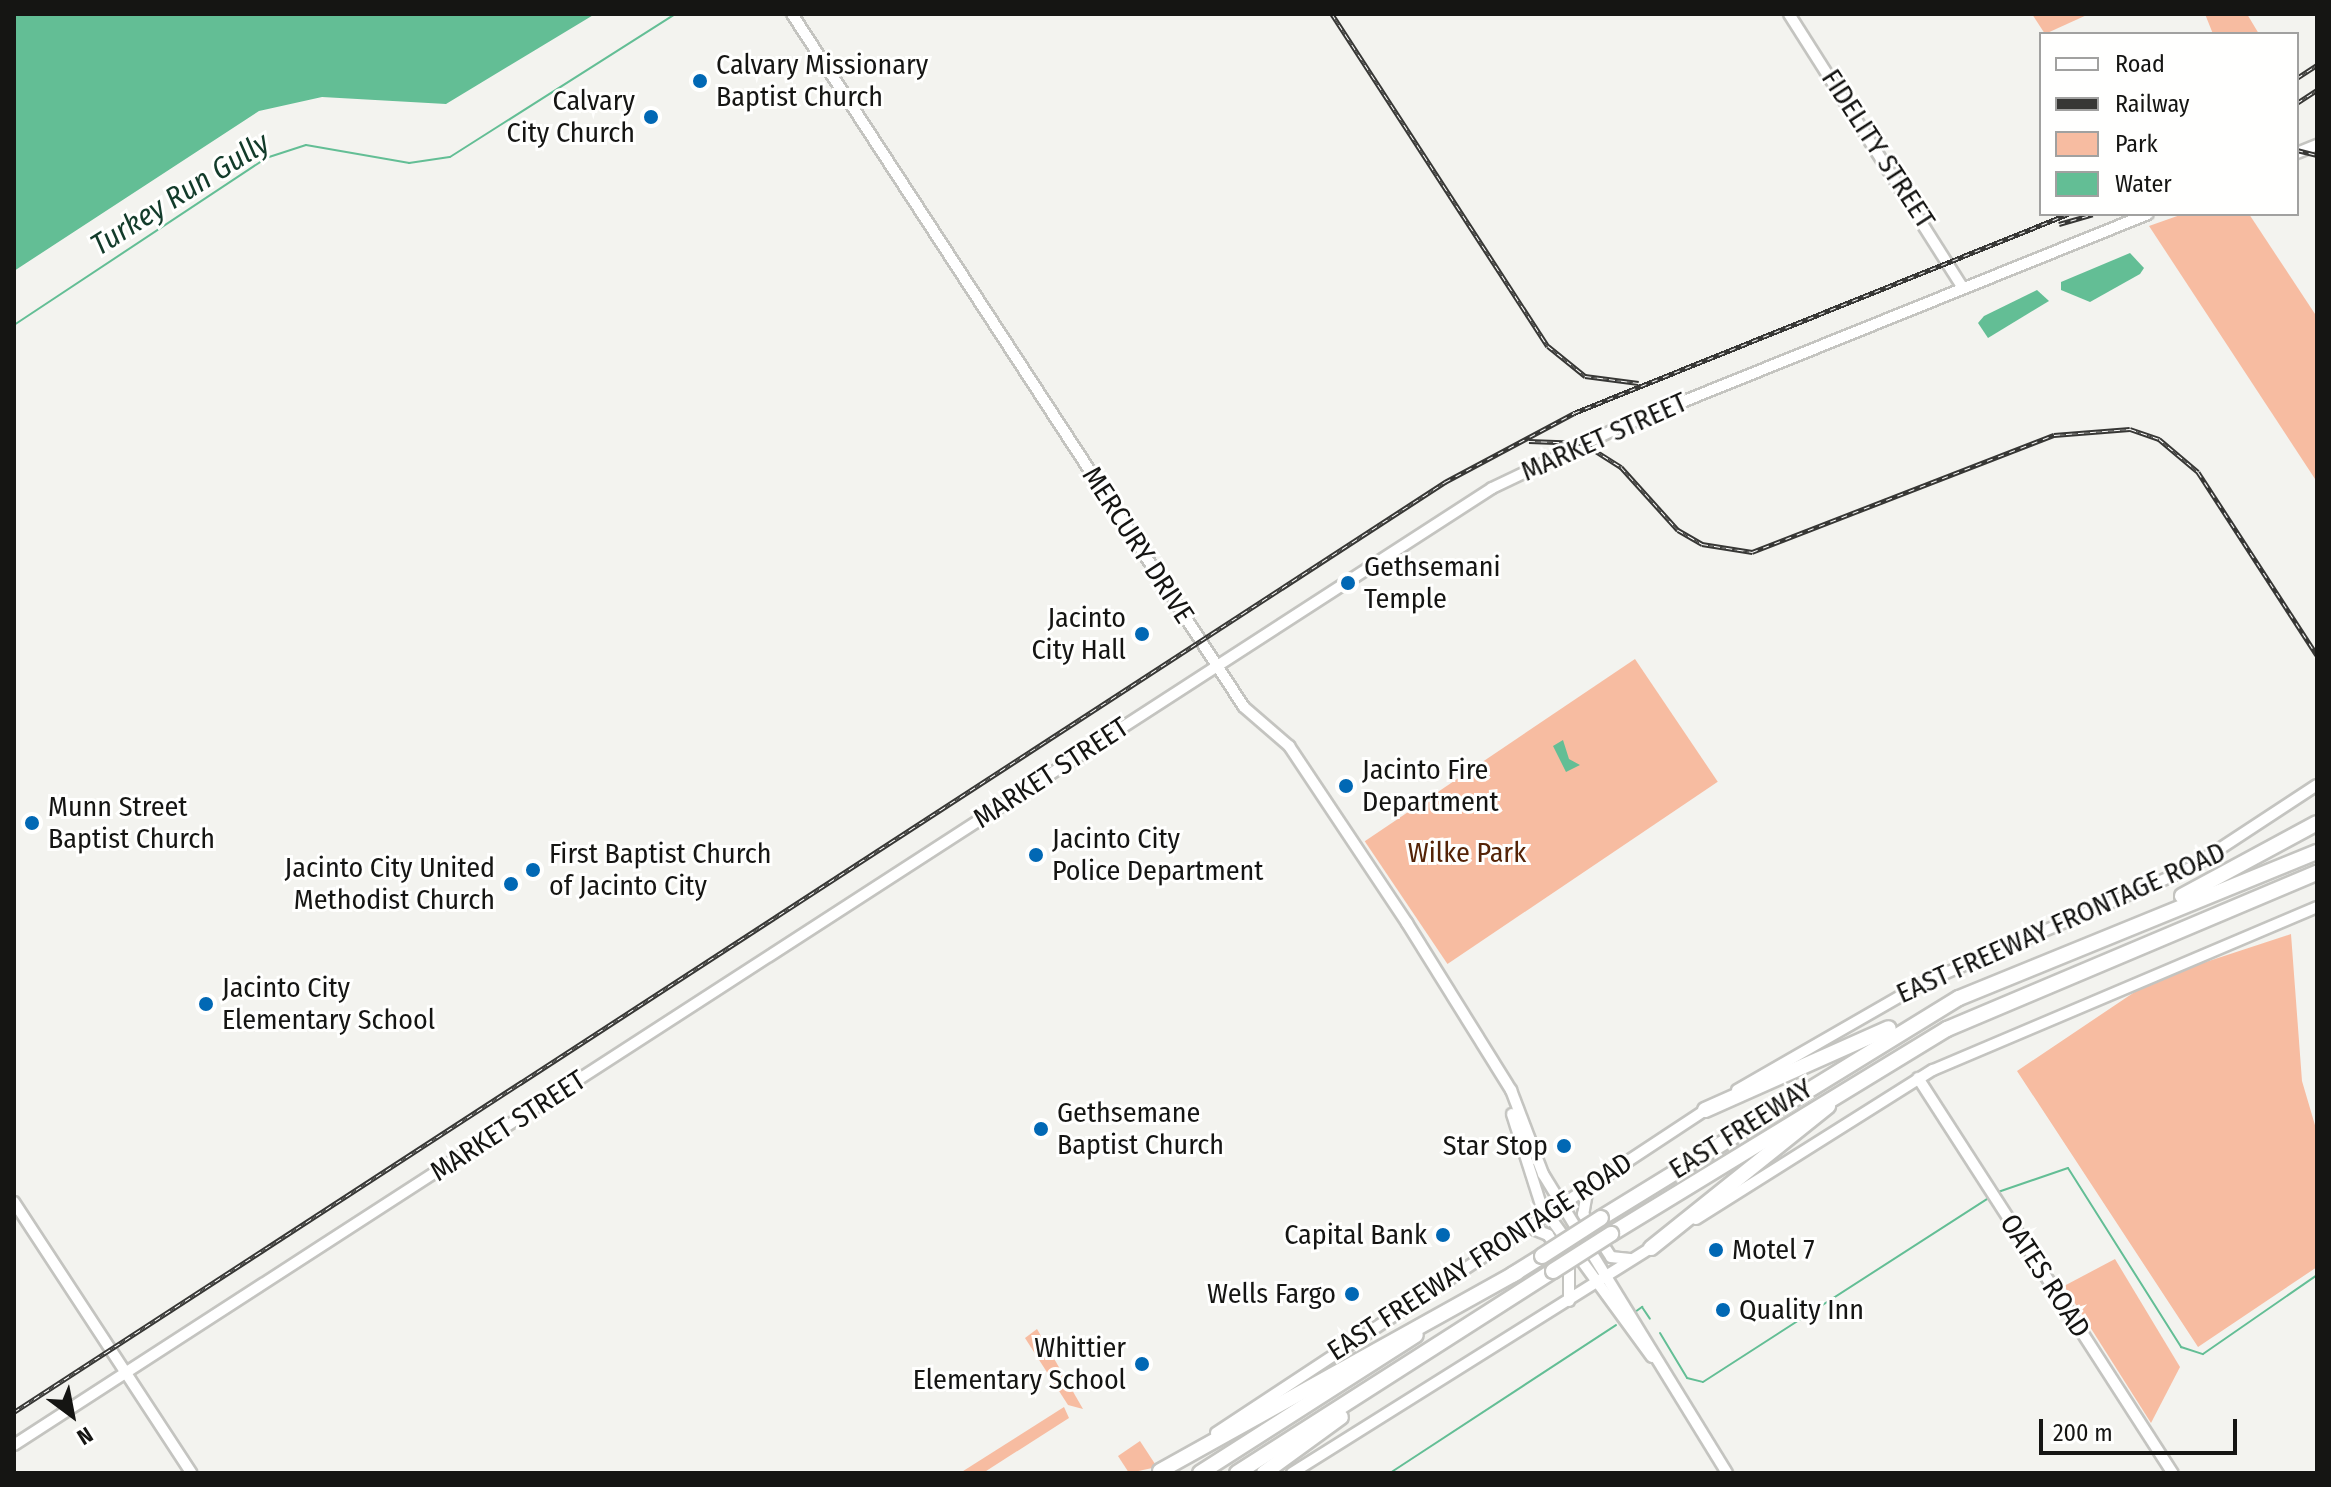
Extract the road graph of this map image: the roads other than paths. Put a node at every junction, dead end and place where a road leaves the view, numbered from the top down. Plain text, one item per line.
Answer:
1 (792, 14) edge
2 (1789, 14) edge
3 (2143, 216) edge
4 (1962, 287) junction
5 (1217, 667) junction
6 (2317, 785) edge
7 (2317, 823) edge
8 (2317, 852) edge
9 (2317, 873) edge
10 (2317, 882) edge
11 (2317, 907) edge
12 (2217, 913) junction
13 (2118, 930) junction
14 (1959, 998) junction
15 (1896, 1057) junction
16 (1497, 1064) junction
17 (1918, 1078) junction
18 (1705, 1110) junction
19 (1589, 1185) junction
20 (14, 1202) edge
21 (1561, 1203) junction
22 (1546, 1213) junction
23 (1526, 1226) junction
24 (1651, 1248) junction
25 (1634, 1259) junction
26 (1517, 1272) junction
27 (1608, 1276) junction
28 (1596, 1283) junction
29 (1569, 1301) junction
30 (1459, 1330) junction
31 (128, 1374) junction
32 (1674, 1388) junction
33 (14, 1445) edge
34 (1158, 1472) edge
35 (191, 1473) edge
36 (1200, 1473) edge
37 (1237, 1473) edge
38 (1264, 1473) edge
39 (1292, 1473) edge
40 (1727, 1473) edge
41 (2173, 1473) edge

1 - 5 main road, MERCURY DRIVE
2 - 4 main road, FIDELITY STREET
3 - 4 main road, MARKET STREET
4 - 5 main road, MARKET STREET
5 - 16 main road, MERCURY DRIVE
5 - 31 main road, MARKET STREET
6 - 18 main road, EAST FREEWAY FRONTAGE ROAD
7 - 13 highway
8 - 13 highway, EAST FREEWAY
9 - 12 highway, EAST FREEWAY
10 - 12 highway
11 - 17 main road
12 - 15 highway, EAST FREEWAY
13 - 14 highway, EAST FREEWAY
14 - 18 highway
14 - 26 highway, EAST FREEWAY, bridge
15 - 24 highway
15 - 30 highway, EAST FREEWAY, bridge
16 - 21 main road, MERCURY DRIVE
16 - 22 main road, MERCURY DRIVE
17 - 24 main road
17 - 41 main road, OATES ROAD
18 - 19 main road, EAST FREEWAY FRONTAGE ROAD
19 - 21 main road, EAST FREEWAY FRONTAGE ROAD
19 - 25 main road
20 - 31 main road
21 - 22 main road, EAST FREEWAY FRONTAGE ROAD
21 - 27 main road, MERCURY DRIVE
22 - 23 main road, EAST FREEWAY FRONTAGE ROAD
22 - 28 main road, MERCURY DRIVE
23 - 29 main road
23 - 34 main road, EAST FREEWAY FRONTAGE ROAD
24 - 25 main road
25 - 27 main road
26 - 34 highway
26 - 36 highway, EAST FREEWAY
27 - 28 main road
27 - 32 main road, MERCURY DRIVE
28 - 29 main road
28 - 32 main road, MERCURY DRIVE
29 - 39 main road
30 - 37 highway, EAST FREEWAY
30 - 38 highway
31 - 33 main road, MARKET STREET
31 - 35 main road
32 - 40 main road, MERCURY DRIVE

